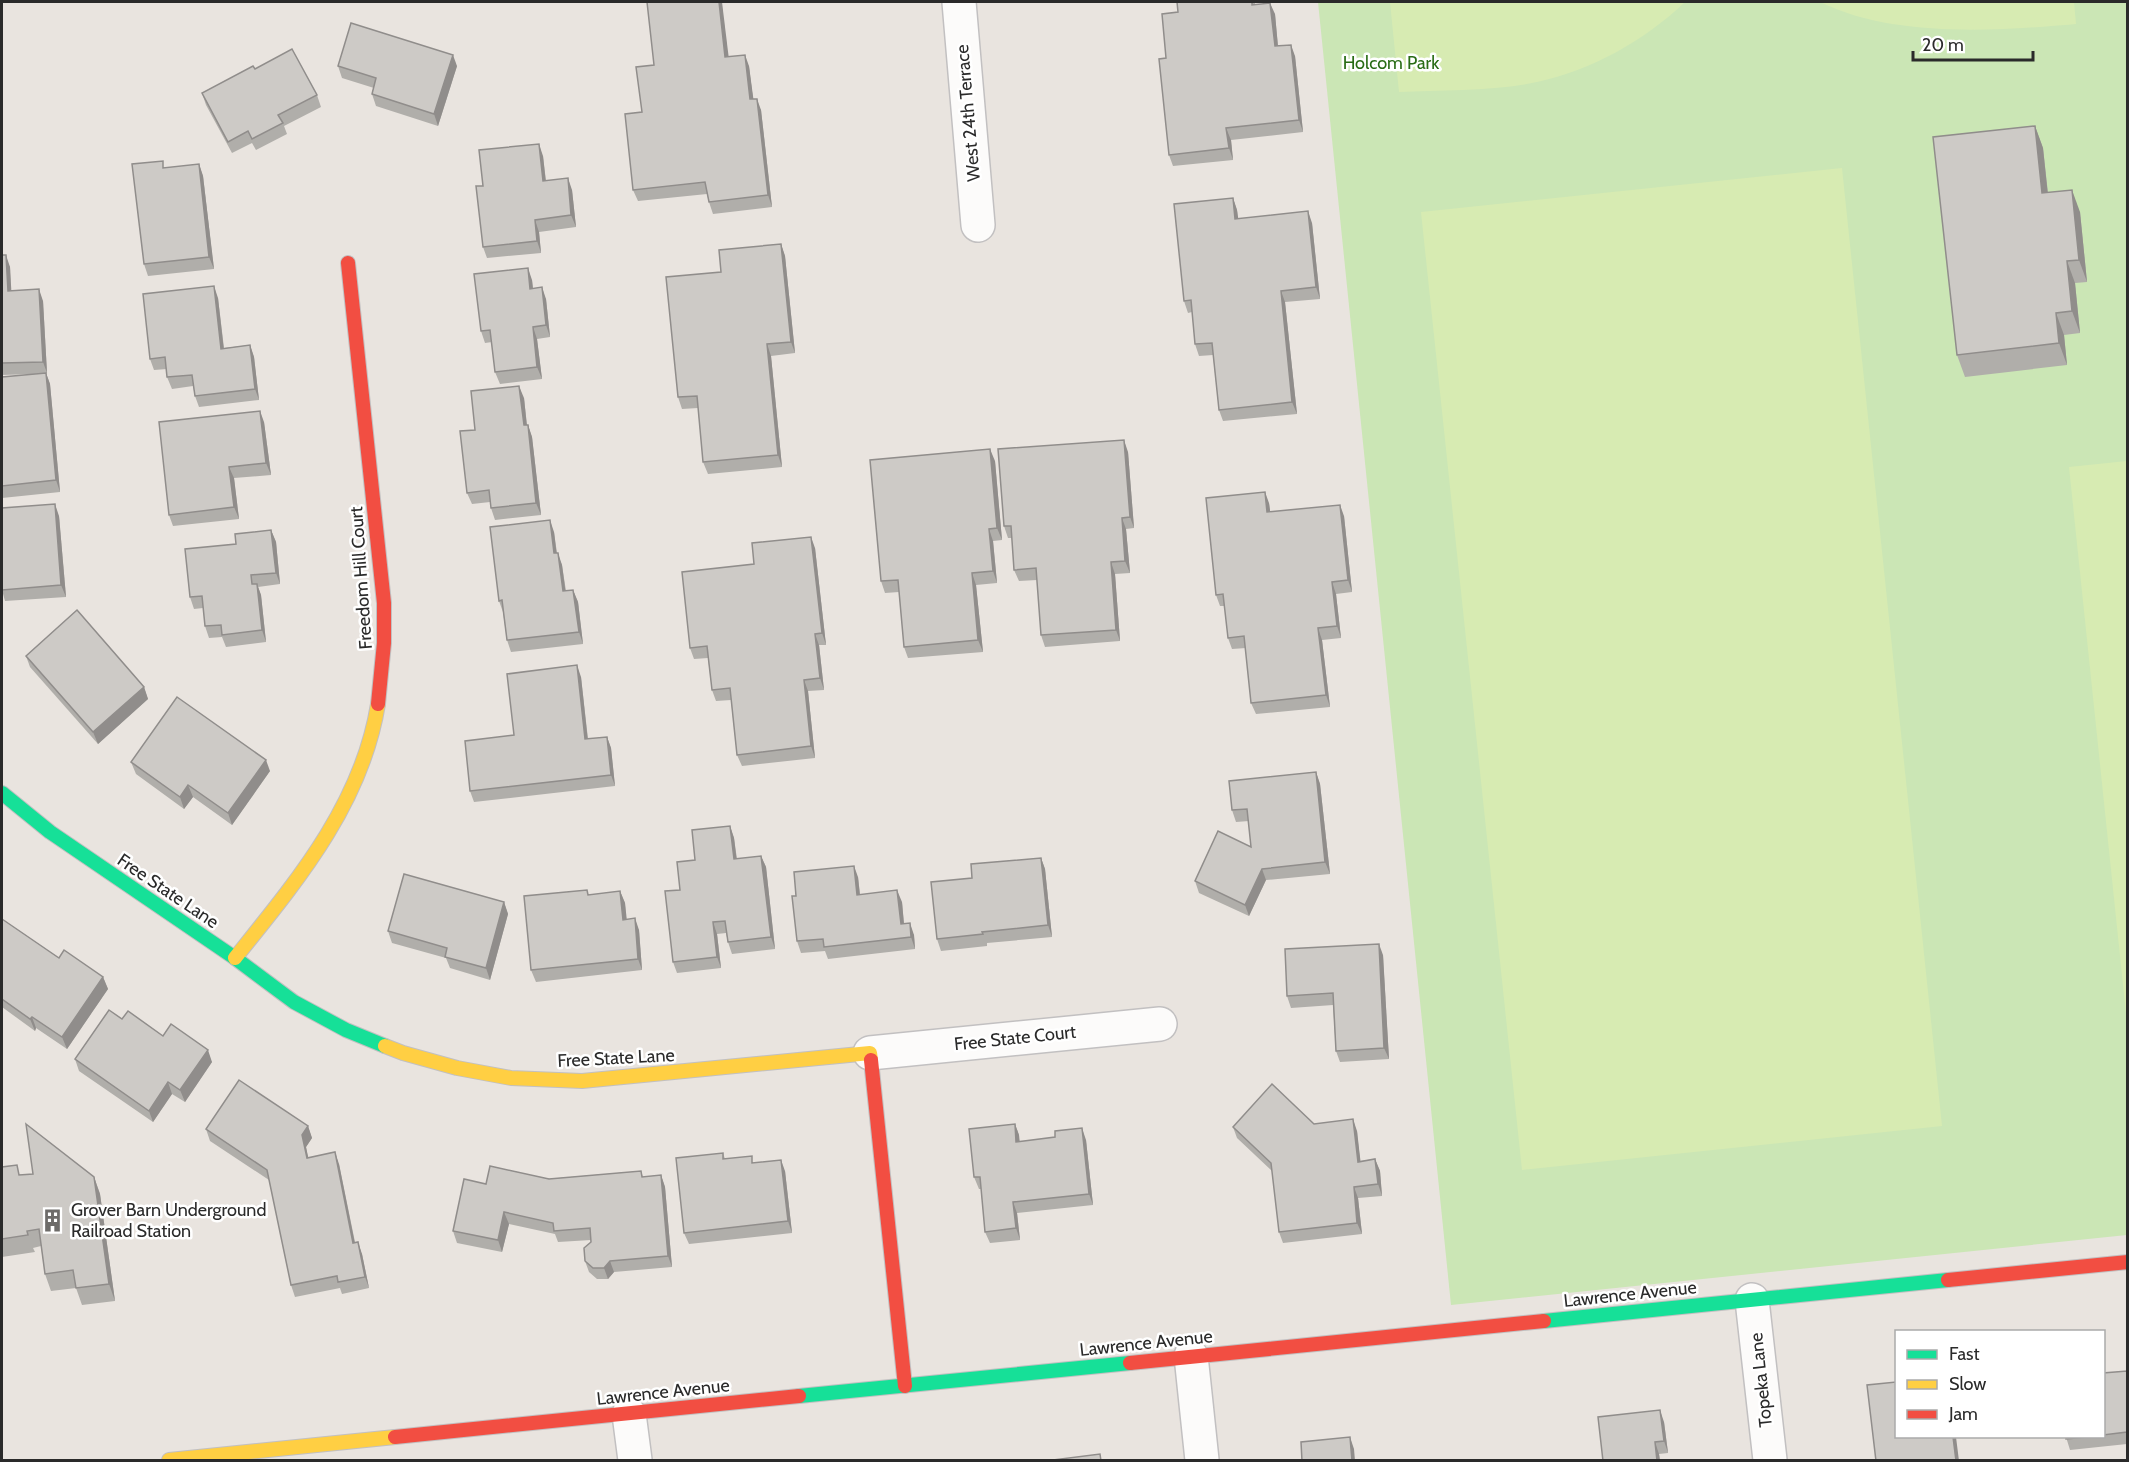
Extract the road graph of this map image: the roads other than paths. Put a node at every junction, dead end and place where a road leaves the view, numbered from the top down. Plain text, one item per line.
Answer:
1 (958, 2) edge
2 (978, 225) dead end
3 (348, 262) dead end
4 (2, 793) edge
5 (236, 958) junction
6 (1160, 1024) dead end
7 (870, 1053) junction
8 (2127, 1262) edge
9 (1752, 1300) junction
10 (1191, 1356) junction
11 (905, 1386) junction
12 (629, 1414) junction
13 (169, 1461) edge
14 (635, 1461) edge
15 (1202, 1461) edge
16 (1770, 1461) edge

1 - 2 street, West 24th Terrace
3 - 5 street, Freedom Hill Court
4 - 5 street, Free State Lane
5 - 7 street, Free State Lane
6 - 7 street, Free State Court
7 - 11 street
8 - 9 street, Lawrence Avenue
9 - 10 street, Lawrence Avenue
9 - 16 street, Topeka Lane
10 - 11 street, Lawrence Avenue
10 - 15 street
11 - 12 street, Lawrence Avenue
12 - 13 street, Lawrence Avenue
12 - 14 street

